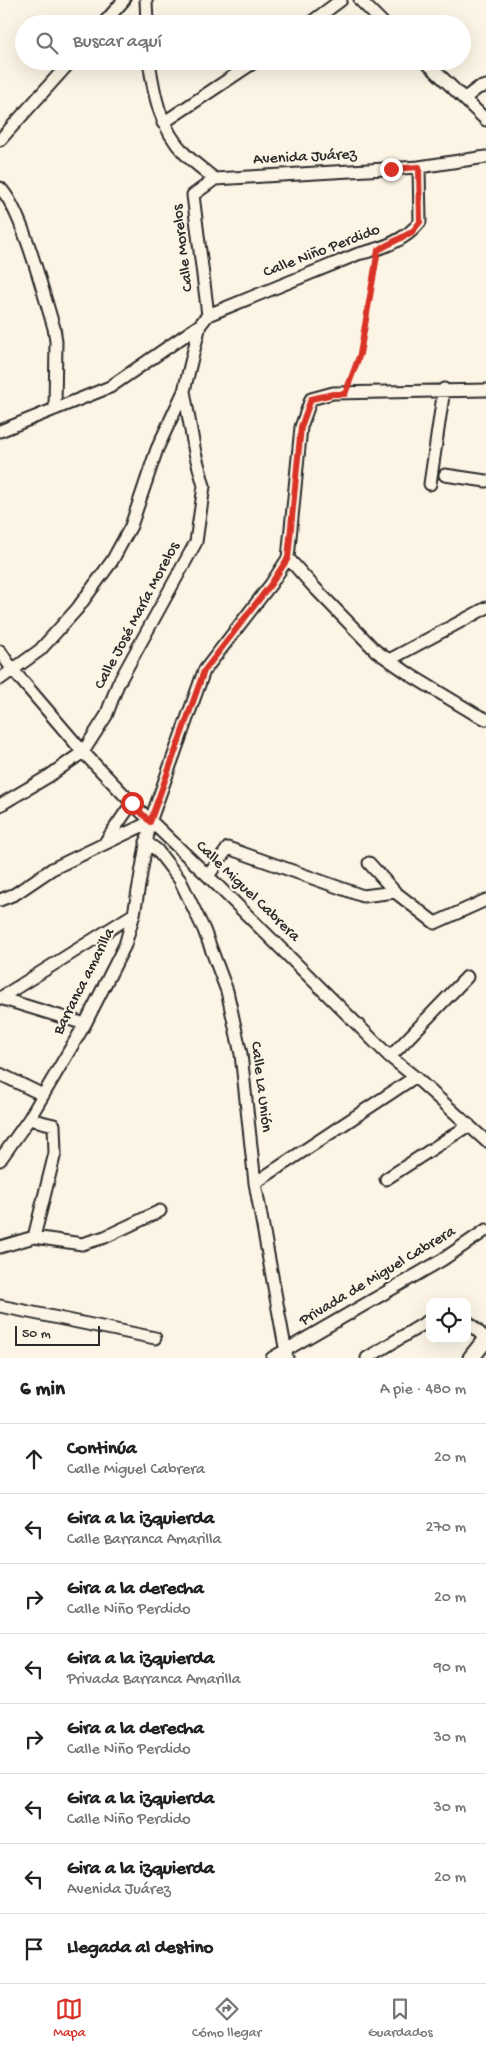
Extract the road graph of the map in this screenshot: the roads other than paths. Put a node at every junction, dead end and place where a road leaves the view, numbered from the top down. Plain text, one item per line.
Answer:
1 (124, 0) edge
2 (146, 0) edge
3 (341, 0) edge
4 (360, 0) edge
5 (111, 15) edge
6 (147, 15) edge
7 (321, 15) edge
8 (375, 15) edge
9 (63, 70) edge
10 (150, 70) edge
11 (242, 70) edge
12 (435, 70) edge
13 (486, 86) edge
14 (465, 98) junction
15 (486, 120) edge
16 (163, 123) junction
17 (0, 140) edge
18 (486, 157) edge
19 (419, 167) junction
20 (215, 179) junction
21 (0, 188) edge
22 (208, 315) junction
23 (200, 326) junction
24 (444, 389) junction
25 (486, 390) edge
26 (184, 391) junction
27 (55, 409) junction
28 (0, 432) edge
29 (445, 475) dead end
30 (486, 481) edge
31 (430, 484) dead end
32 (288, 558) junction
33 (486, 608) edge
34 (0, 651) edge
35 (389, 660) junction
36 (12, 669) junction
37 (0, 679) edge
38 (486, 719) edge
39 (83, 752) junction
40 (132, 803) junction
41 (0, 805) edge
42 (150, 822) junction
43 (105, 842) junction
44 (146, 842) junction
45 (369, 863) dead end
46 (208, 876) junction
47 (395, 892) junction
48 (0, 900) edge
49 (486, 902) edge
50 (134, 914) junction
51 (467, 977) dead end
52 (0, 998) edge
53 (85, 1024) junction
54 (390, 1057) junction
55 (0, 1074) edge
56 (415, 1077) junction
57 (43, 1095) junction
58 (29, 1119) junction
59 (469, 1125) junction
60 (486, 1141) edge
61 (0, 1160) edge
62 (386, 1179) dead end
63 (255, 1183) junction
64 (160, 1211) dead end
65 (486, 1230) edge
66 (34, 1237) junction
67 (0, 1247) edge
68 (0, 1306) edge
69 (426, 1322) edge
70 (471, 1325) edge
71 (155, 1338) dead end
72 (486, 1339) edge
73 (286, 1354) edge
74 (272, 1358) edge
75 (367, 1358) edge
76 (470, 1358) edge

1 - 5 street
2 - 6 street
3 - 7 street
4 - 8 street
9 - 17 street
10 - 16 street
11 - 16 street
12 - 14 street
13 - 14 street
14 - 15 street
16 - 20 street
18 - 19 street, Avenida Juárez
19 - 20 street, Avenida Juárez
19 - 22 street, Calle Niño Perdido
20 - 22 street, Calle Morelos
21 - 27 street
22 - 23 street
23 - 26 street
23 - 27 street
24 - 25 street
24 - 31 street
24 - 32 street
26 - 36 street
26 - 39 street, Calle José María Morelos
27 - 28 street
29 - 30 street
32 - 35 street
32 - 42 street, Barranca amarilla
33 - 35 street
34 - 36 street, Calle Miguel Cabrera
35 - 38 street
36 - 37 street
36 - 39 street, Calle Miguel Cabrera
39 - 40 street, Calle Miguel Cabrera
39 - 41 street, Calle José María Morelos
40 - 42 street, Calle Miguel Cabrera
40 - 43 street
42 - 43 street
42 - 44 street, Barranca amarilla
42 - 46 street, Calle Miguel Cabrera
43 - 48 street
44 - 50 street, Barranca amarilla
44 - 63 street, Calle La Unión
45 - 47 street
46 - 47 street
46 - 54 street, Calle Miguel Cabrera
47 - 49 street
50 - 52 street
50 - 53 street, Barranca amarilla
51 - 54 street
52 - 53 street
53 - 57 street, Barranca amarilla
54 - 56 street, Calle Miguel Cabrera
55 - 57 street
56 - 59 street, Calle Miguel Cabrera
56 - 63 street
57 - 58 street, Barranca amarilla
58 - 61 street, Barranca amarilla
58 - 66 street
59 - 60 street, Calle Miguel Cabrera
59 - 62 street
63 - 73 street, Calle La Unión
64 - 66 street
65 - 73 street, Privada de Miguel Cabrera
66 - 67 street
68 - 71 street
69 - 75 street
70 - 72 street
72 - 76 main road
73 - 74 street, Privada de Miguel Cabrera

